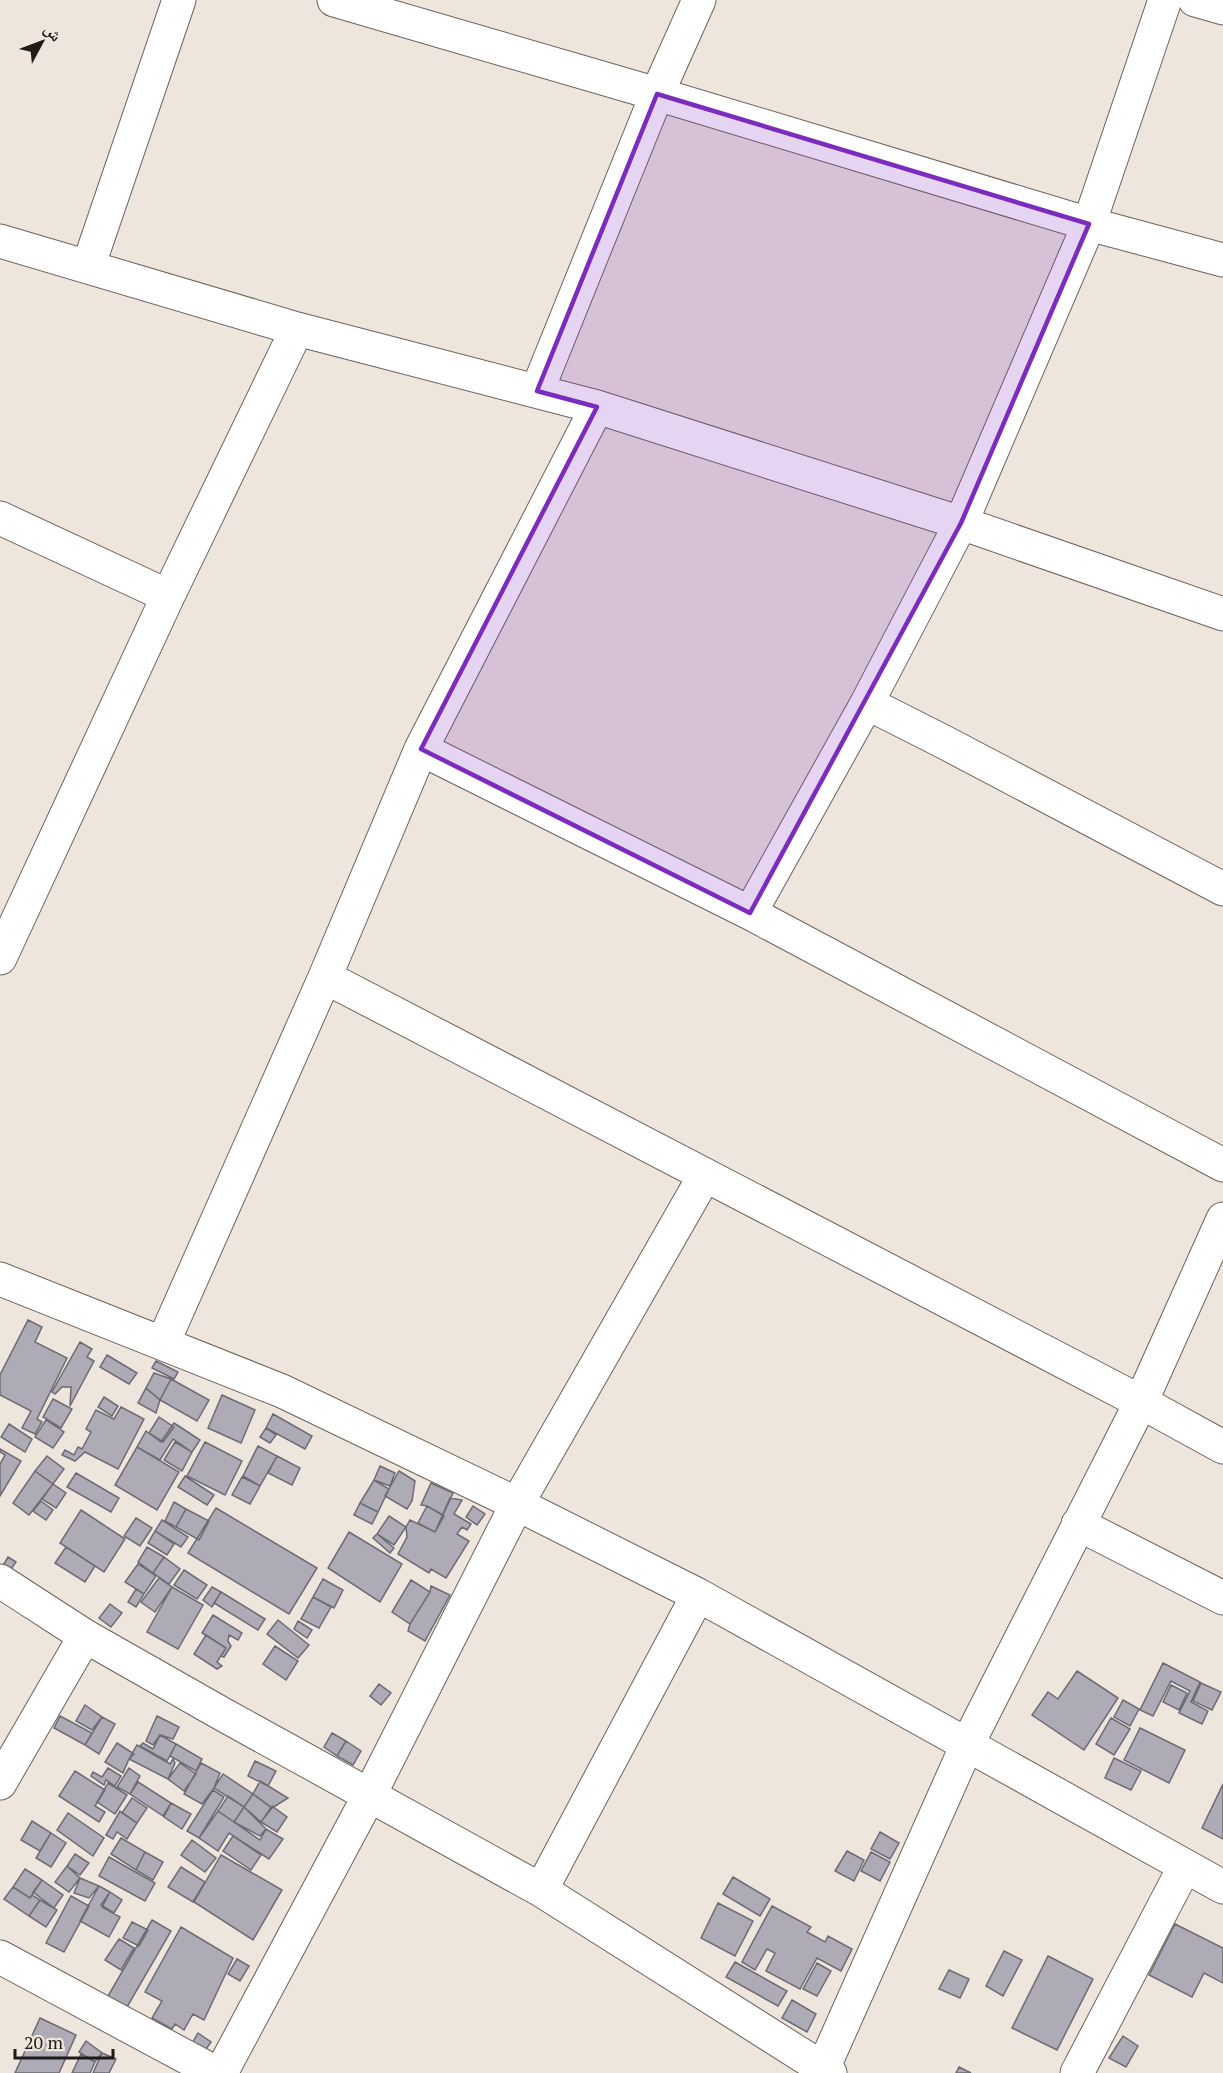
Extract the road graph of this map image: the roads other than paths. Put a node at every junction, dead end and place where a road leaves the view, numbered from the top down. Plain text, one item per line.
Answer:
1 (179, 0) edge
2 (334, 0) edge
3 (699, 0) edge
4 (1165, 0) edge
5 (1195, 0) edge
6 (390, 8) edge
7 (1223, 8) edge
8 (657, 94) junction
9 (1089, 224) junction
10 (0, 241) edge
11 (1223, 260) edge
12 (88, 267) junction
13 (297, 329) junction
14 (537, 391) junction
15 (597, 407) junction
16 (0, 518) edge
17 (961, 523) junction
18 (168, 596) junction
19 (1223, 614) edge
20 (867, 703) junction
21 (421, 749) junction
22 (1223, 889) edge
23 (750, 913) junction
24 (7, 925) edge
25 (0, 958) edge
26 (324, 976) junction
27 (1223, 1165) edge
28 (705, 1175) junction
29 (1223, 1219) edge
30 (0, 1279) edge
31 (163, 1343) junction
32 (1141, 1402) junction
33 (1223, 1447) edge
34 (517, 1504) junction
35 (1078, 1524) junction
36 (0, 1581) edge
37 (698, 1595) junction
38 (1223, 1598) edge
39 (85, 1636) junction
40 (967, 1745) junction
41 (0, 1783) edge
42 (370, 1794) junction
43 (1185, 1866) junction
44 (1223, 1887) edge
45 (541, 1890) junction
46 (0, 1957) edge
47 (824, 2072) edge
48 (216, 2073) edge
49 (221, 2073) edge
50 (1077, 2073) edge

1 - 12 street
2 - 6 street
3 - 8 street
4 - 9 street
5 - 7 street
6 - 8 street
8 - 9 street
8 - 14 street
9 - 11 street
9 - 17 street
10 - 12 street
12 - 13 street
13 - 14 street
13 - 18 street
14 - 15 street
15 - 17 street
15 - 21 street
16 - 18 street
17 - 19 street
17 - 20 street
18 - 24 street
20 - 22 street
20 - 23 street
21 - 23 street
21 - 26 street
23 - 27 street
24 - 25 street
26 - 28 street
26 - 31 street
28 - 32 street
28 - 34 street
29 - 32 street
30 - 31 street
31 - 34 street
32 - 33 street
32 - 35 street
34 - 37 street
34 - 42 street
35 - 38 street
35 - 40 street
36 - 39 street
37 - 40 street
37 - 45 street
39 - 41 street
39 - 42 street
40 - 43 street
40 - 47 street
42 - 45 street
42 - 49 street
43 - 44 street
43 - 50 street
45 - 47 street
46 - 48 street

